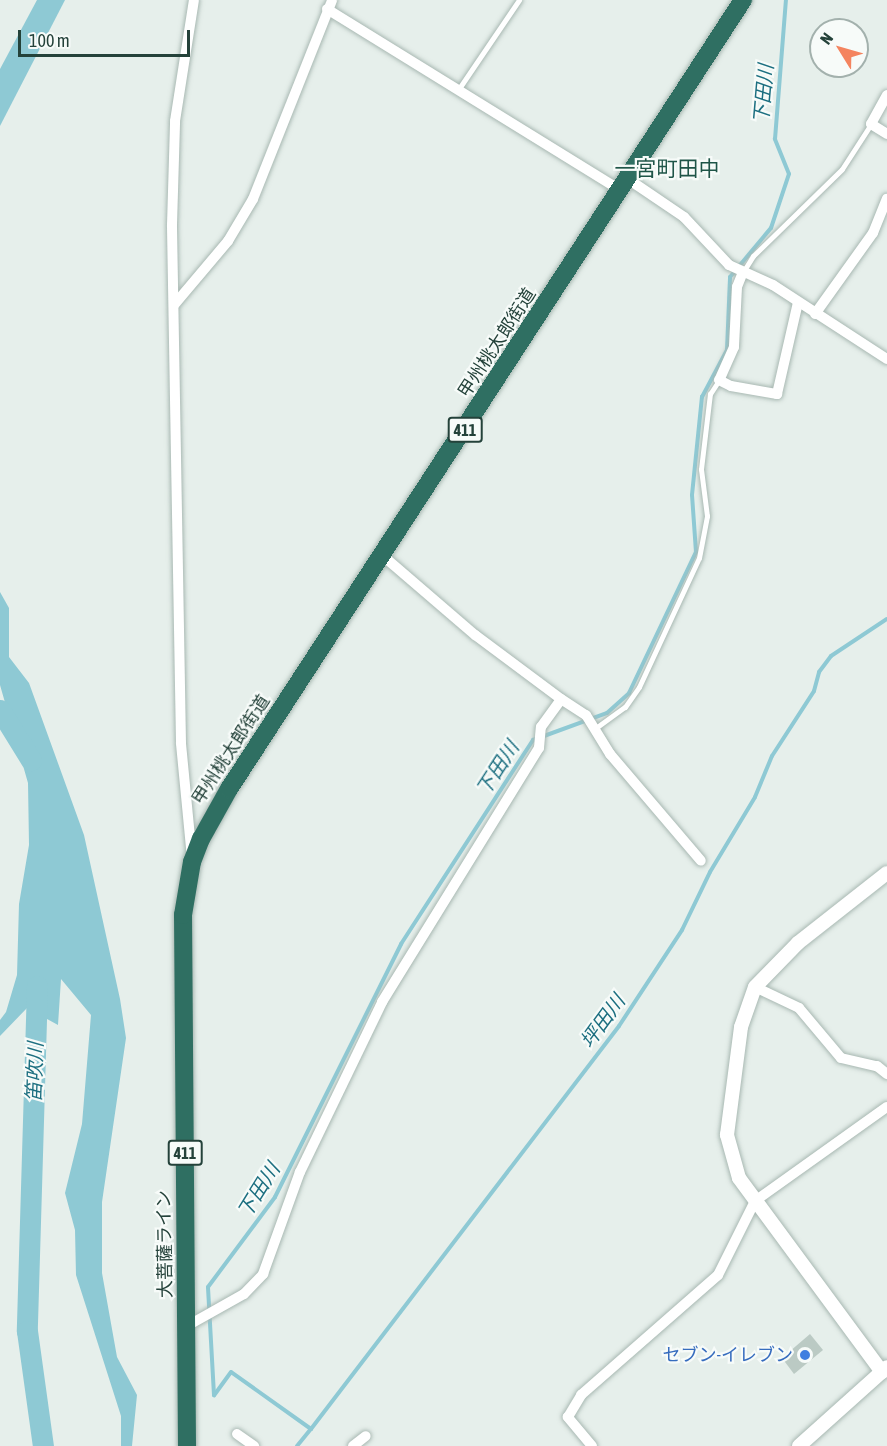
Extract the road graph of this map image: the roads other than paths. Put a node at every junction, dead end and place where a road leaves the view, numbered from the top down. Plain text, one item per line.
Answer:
1 (195, 0) edge
2 (519, 0) edge
3 (743, 0) edge
4 (329, 4) edge
5 (458, 90) junction
6 (887, 94) edge
7 (872, 124) junction
8 (887, 134) edge
9 (624, 185) junction
10 (887, 199) edge
11 (743, 272) junction
12 (798, 302) junction
13 (174, 305) junction
14 (815, 314) junction
15 (887, 359) edge
16 (720, 380) junction
17 (383, 556) junction
18 (561, 699) junction
19 (596, 726) junction
20 (701, 861) dead end
21 (192, 862) junction
22 (887, 873) edge
23 (755, 987) junction
24 (887, 1074) edge
25 (887, 1107) edge
26 (754, 1201) junction
27 (192, 1323) junction
28 (885, 1372) edge
29 (237, 1434) dead end
30 (366, 1436) dead end
31 (187, 1446) edge
32 (254, 1446) edge
33 (353, 1446) edge
34 (592, 1446) edge
35 (799, 1446) edge

1 - 13 street
2 - 5 lane
3 - 9 highway, 甲州桃太郎街道 / 411
4 - 5 street
4 - 13 street
5 - 9 street
6 - 7 street
7 - 8 street
7 - 11 lane
9 - 11 street
9 - 17 highway, 甲州桃太郎街道 / 411
10 - 14 street
11 - 12 street
11 - 16 street
12 - 14 street
12 - 16 street
13 - 21 street
14 - 15 street
16 - 19 lane
17 - 18 street
17 - 21 highway, 甲州桃太郎街道 / 411
18 - 19 street
18 - 27 street
19 - 20 street
21 - 27 highway, 大菩薩ライン / 411
22 - 23 street
23 - 24 street
23 - 26 street
25 - 26 street
26 - 28 street
26 - 34 street
27 - 31 highway, 大菩薩ライン / 411
28 - 35 street
29 - 32 street
30 - 33 street

